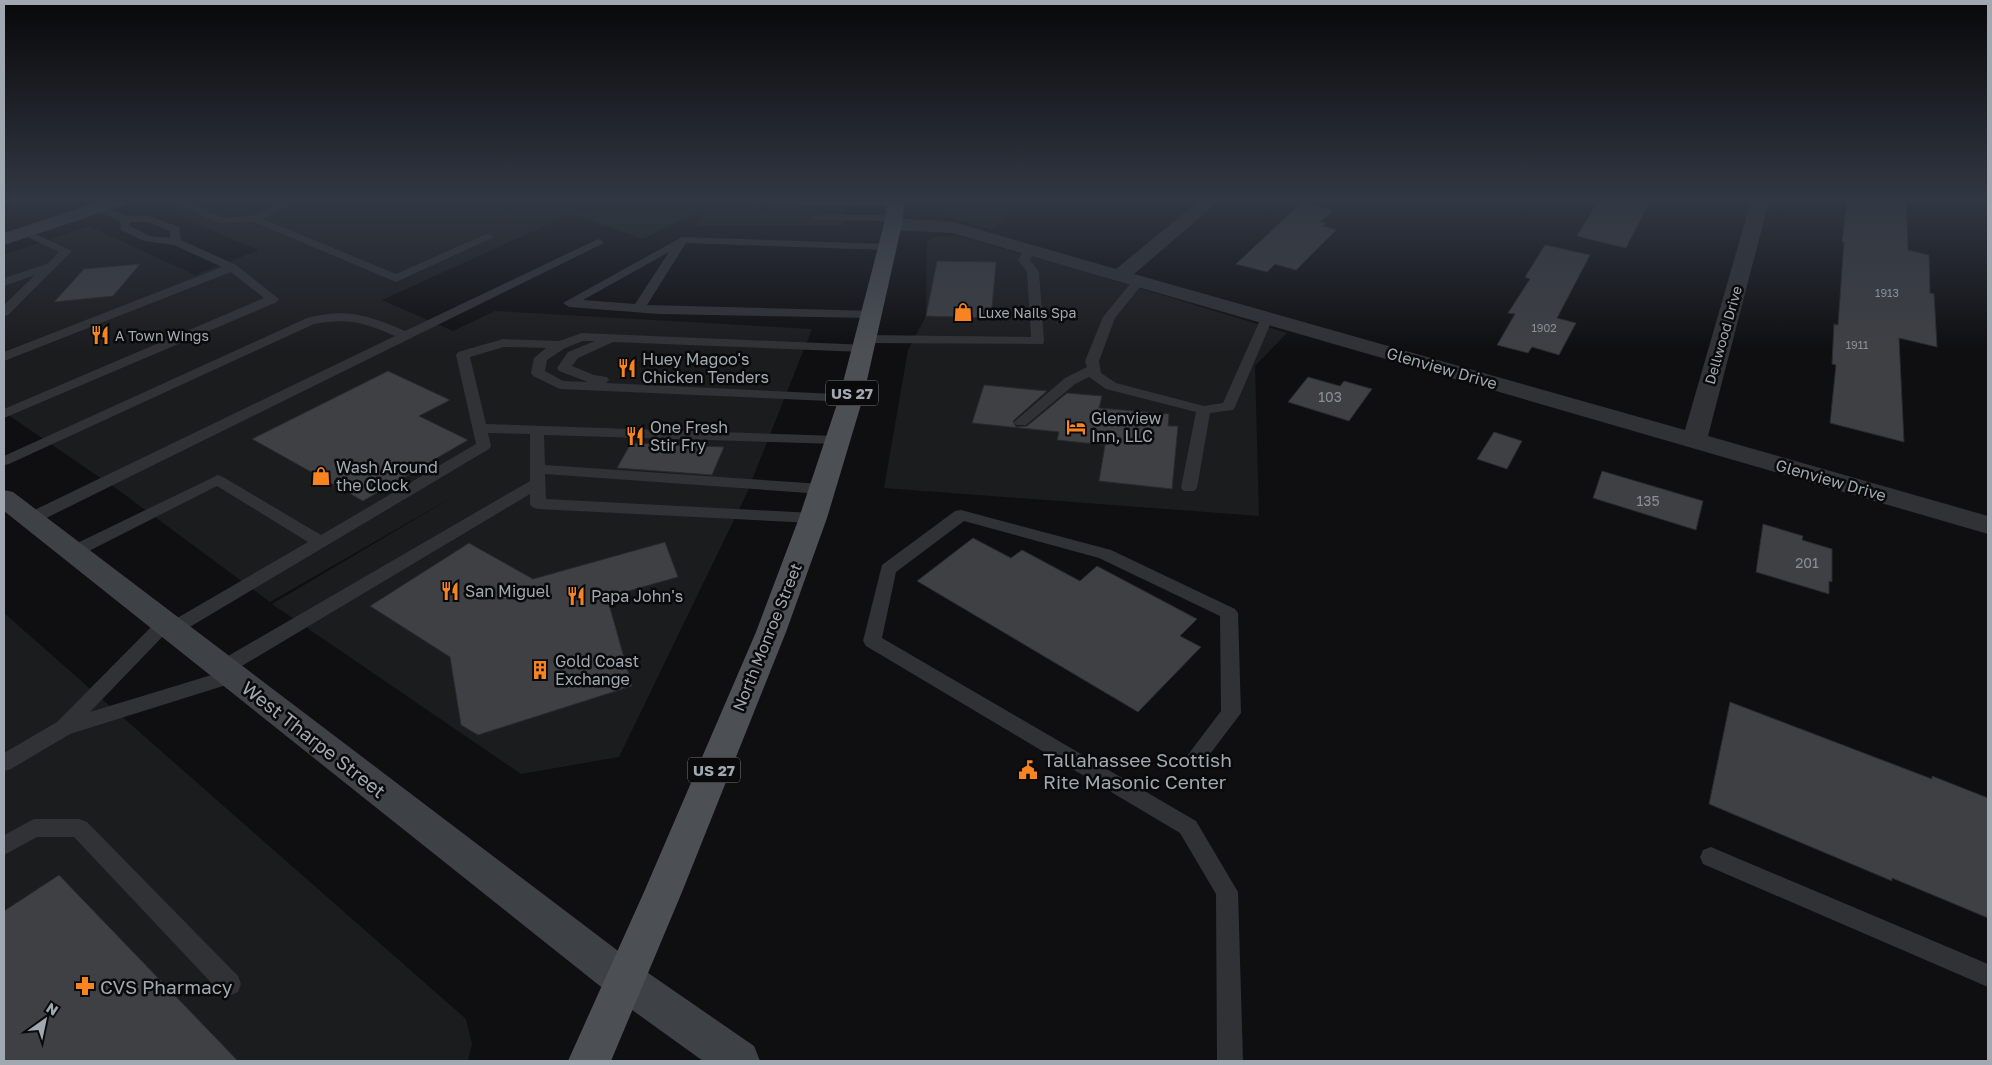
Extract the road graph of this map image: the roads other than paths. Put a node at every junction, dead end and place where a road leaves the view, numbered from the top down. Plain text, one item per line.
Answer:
1 (1029, 250) edge
2 (65, 251) edge
3 (195, 251) edge
4 (331, 251) edge
5 (457, 251) edge
6 (580, 251) edge
7 (663, 251) edge
8 (675, 251) edge
9 (886, 251) edge
10 (1031, 251) edge
11 (1158, 251) edge
12 (1746, 251) edge
13 (52, 265) junction
14 (232, 267) junction
15 (1129, 279) junction
16 (4, 282) edge
17 (639, 308) junction
18 (4, 312) edge
19 (871, 314) junction
20 (1267, 318) junction
21 (405, 336) junction
22 (613, 338) junction
23 (864, 343) junction
24 (560, 345) junction
25 (4, 358) edge
26 (1094, 369) junction
27 (741, 394) junction
28 (851, 398) junction
29 (1204, 410) junction
30 (4, 414) edge
31 (1021, 422) dead end
32 (479, 428) junction
33 (537, 430) junction
34 (838, 440) junction
35 (1694, 441) junction
36 (4, 461) edge
37 (538, 476) junction
38 (1189, 488) dead end
39 (822, 489) junction
40 (4, 498) edge
41 (814, 518) junction
42 (30, 519) junction
43 (1988, 525) edge
44 (321, 542) junction
45 (73, 552) junction
46 (168, 626) junction
47 (228, 672) junction
48 (63, 728) junction
49 (1197, 756) dead end
50 (4, 763) edge
51 (4, 846) edge
52 (1711, 857) dead end
53 (1988, 976) edge
54 (624, 980) junction
55 (229, 984) dead end
56 (588, 1060) edge
57 (739, 1061) edge
58 (1230, 1061) edge

1 - 23 lane
2 - 13 lane
3 - 14 lane
4 - 5 lane
6 - 21 lane
7 - 17 lane
8 - 17 lane
9 - 19 main road, North Monroe Street / US 27
10 - 15 street, Glenview Drive
11 - 15 street
12 - 35 street, Dellwood Drive
13 - 16 lane
13 - 18 lane
14 - 25 lane
14 - 30 lane
15 - 20 street, Glenview Drive
15 - 26 lane
17 - 19 lane
19 - 23 main road, North Monroe Street / US 27
20 - 29 lane
20 - 35 street, Glenview Drive
21 - 36 lane
21 - 42 lane
22 - 23 lane
22 - 24 lane
22 - 27 lane
23 - 28 main road, North Monroe Street / US 27
24 - 27 lane
24 - 32 lane
26 - 29 lane
26 - 31 lane
27 - 28 lane
28 - 34 main road, North Monroe Street / US 27
29 - 38 lane
32 - 33 lane
32 - 44 lane
33 - 34 lane
33 - 37 lane
34 - 39 main road, North Monroe Street / US 27
35 - 43 street, Glenview Drive
37 - 39 lane
37 - 41 lane
37 - 47 lane
39 - 41 main road, North Monroe Street / US 27
40 - 42 main road, West Tharpe Street
41 - 54 main road, North Monroe Street / US 27
42 - 45 main road, West Tharpe Street
44 - 45 lane
44 - 46 lane
45 - 46 main road, West Tharpe Street
46 - 47 main road, West Tharpe Street
46 - 48 lane
47 - 48 lane
47 - 54 main road, West Tharpe Street
48 - 50 lane
49 - 58 lane
51 - 55 lane
52 - 53 lane
54 - 56 main road, North Monroe Street / US 27
54 - 57 main road, West Tharpe Street

